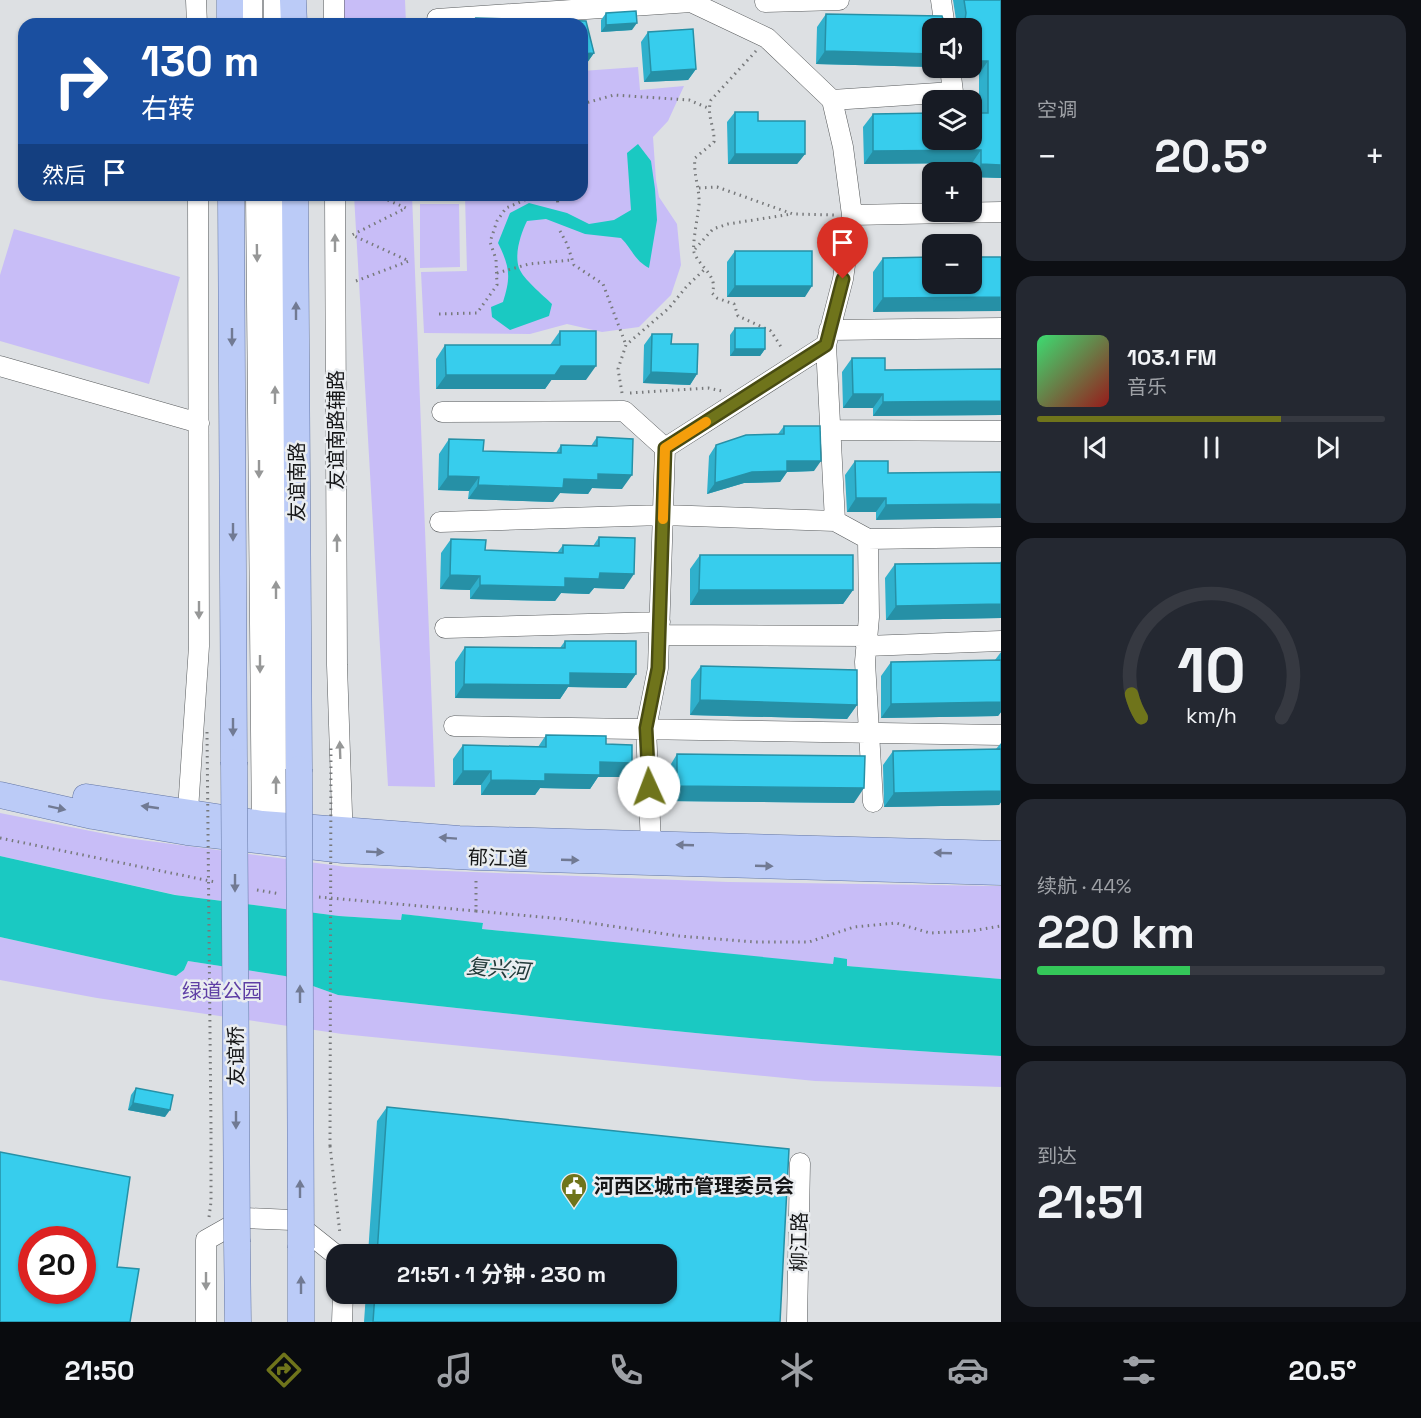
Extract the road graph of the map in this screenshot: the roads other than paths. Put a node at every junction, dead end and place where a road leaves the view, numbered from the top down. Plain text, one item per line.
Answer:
1 (196, 0) edge
2 (230, 0) edge
3 (252, 0) edge
4 (274, 0) edge
5 (293, 0) edge
6 (334, 0) edge
7 (839, 0) edge
8 (942, 0) edge
9 (765, 1) edge
10 (588, 4) edge
11 (197, 18) edge
12 (230, 18) edge
13 (252, 18) edge
14 (274, 18) edge
15 (294, 18) edge
16 (334, 18) edge
17 (447, 18) edge
18 (944, 18) edge
19 (767, 39) junction
20 (951, 78) edge
21 (832, 100) junction
22 (198, 201) edge
23 (231, 201) edge
24 (256, 201) edge
25 (274, 201) edge
26 (295, 201) edge
27 (335, 201) edge
28 (1001, 212) edge
29 (852, 215) junction
30 (1001, 328) edge
31 (827, 338) junction
32 (0, 366) edge
33 (442, 412) dead end
34 (200, 423) junction
35 (830, 430) junction
36 (1001, 431) edge
37 (665, 448) junction
38 (663, 514) junction
39 (835, 521) junction
40 (440, 522) dead end
41 (1001, 537) edge
42 (868, 539) junction
43 (445, 628) dead end
44 (659, 628) junction
45 (866, 641) junction
46 (1001, 641) edge
47 (454, 726) dead end
48 (646, 728) junction
49 (870, 734) junction
50 (1001, 735) edge
51 (0, 777) edge
52 (0, 795) edge
53 (873, 802) dead end
54 (187, 822) junction
55 (269, 833) junction
56 (343, 841) junction
57 (651, 844) junction
58 (1001, 854) edge
59 (1001, 872) edge
60 (800, 1162) dead end
61 (330, 1244) edge
62 (343, 1304) edge
63 (206, 1322) edge
64 (238, 1322) edge
65 (301, 1322) edge
66 (342, 1322) edge
67 (797, 1322) edge

1 - 11 street
2 - 12 main road
3 - 13 street
4 - 14 street
5 - 15 main road
6 - 16 street
7 - 9 street
8 - 18 street
9 - 19 street
10 - 17 street
10 - 19 street
19 - 21 street
20 - 21 street
21 - 29 street
22 - 34 street
23 -> 64 main road, 友谊桥, bridge
24 -> 55 street
55 -> 25 street
65 -> 26 main road, 友谊南路, bridge
56 -> 27 street, 友谊南路辅路
28 - 29 street
29 - 31 street
30 - 31 street
31 - 35 street
31 - 37 street
32 - 34 street
33 - 37 street
34 -> 54 street
35 - 36 street
35 - 39 street
37 - 38 street
38 - 39 street
38 - 40 street
38 - 44 street
39 - 42 street
41 - 42 street
42 - 45 street
43 - 44 street
44 - 45 street
44 - 48 street
45 - 46 street
45 - 49 street
47 - 48 street
48 - 49 street
48 - 57 street
49 - 50 street
49 - 53 street
54 -> 51 main road, 郁江道
52 -> 54 main road, 郁江道
54 - 55 main road, 郁江道
55 - 56 main road, 郁江道
57 -> 56 main road, 郁江道
56 -> 59 main road, 郁江道
58 -> 57 main road, 郁江道
60 - 67 street, 柳江路
61 -> 63 street
62 - 66 street

